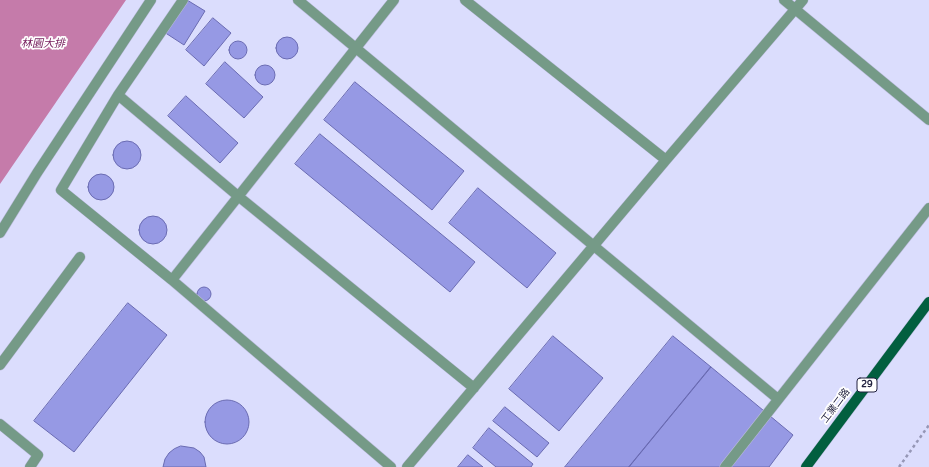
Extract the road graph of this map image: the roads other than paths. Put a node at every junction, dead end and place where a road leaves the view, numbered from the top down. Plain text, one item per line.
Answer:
1 (151, 0) edge
2 (183, 0) edge
3 (298, 0) edge
4 (394, 0) edge
5 (465, 0) edge
6 (784, 0) edge
7 (803, 0) edge
8 (795, 10) junction
9 (356, 48) junction
10 (118, 95) junction
11 (929, 120) edge
12 (666, 160) junction
13 (238, 196) junction
14 (929, 208) edge
15 (0, 233) edge
16 (595, 246) junction
17 (80, 257) dead end
18 (172, 280) junction
19 (929, 302) edge
20 (0, 365) edge
21 (474, 388) junction
22 (778, 399) junction
23 (0, 424) edge
24 (30, 467) edge
25 (391, 467) edge
26 (407, 467) edge
27 (725, 467) edge
28 (806, 467) edge

1 - 15 street
2 - 10 street
3 - 9 street
4 - 9 street
5 - 12 street
6 - 8 street
7 - 8 street
8 - 11 street
8 - 12 street
9 - 13 street
9 - 16 street
10 - 13 street
10 - 18 street
12 - 16 street
13 - 18 street
13 - 21 street
14 - 22 street
16 - 21 street
16 - 22 street
17 - 20 street
18 - 25 street
19 - 28 main road, 工業二路 / 29
21 - 26 street
22 - 27 street
23 - 24 street

